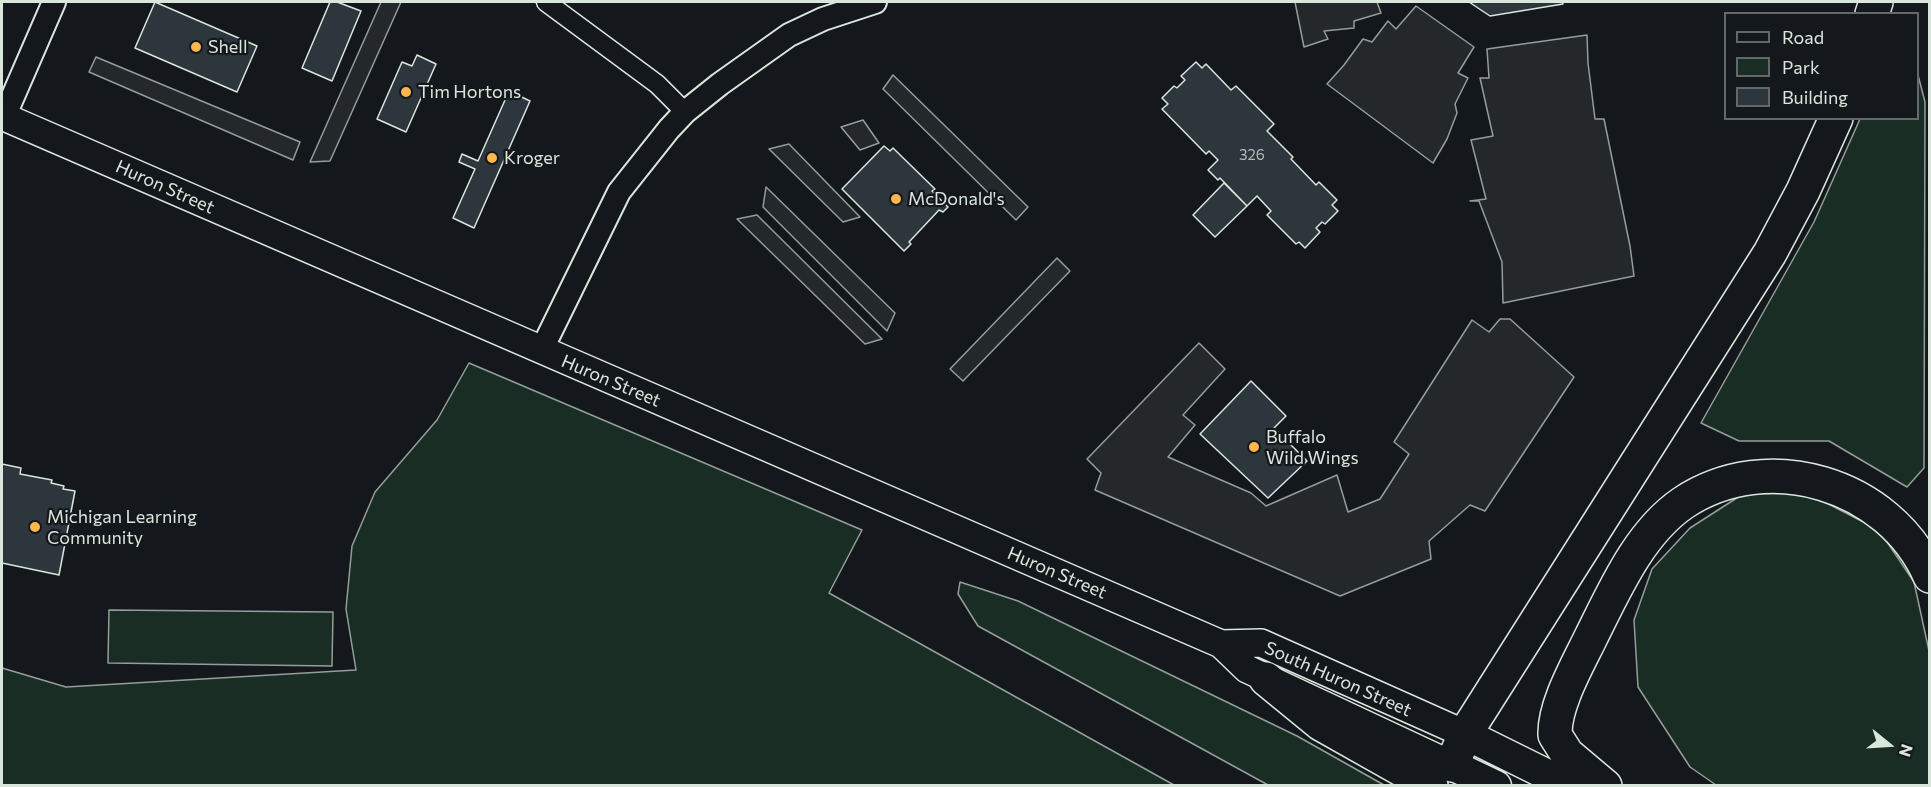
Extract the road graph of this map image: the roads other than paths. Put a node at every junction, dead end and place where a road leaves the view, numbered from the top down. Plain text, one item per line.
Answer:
1 (54, 2) edge
2 (546, 2) edge
3 (876, 2) edge
4 (685, 112) junction
5 (3, 116) edge
6 (1835, 120) edge
7 (542, 351) junction
8 (1929, 576) edge
9 (1221, 644) junction
10 (1266, 679) joint
11 (1465, 734) junction
12 (1442, 775) edge
13 (1496, 786) edge
14 (1570, 786) edge
15 (1605, 786) edge

1 - 5 street
2 - 4 street
3 - 4 street
4 - 7 street
5 - 7 main road, Huron Street
6 - 11 highway
7 - 9 main road, Huron Street
8 - 15 highway
9 - 10 main road, South Huron Street
9 - 11 main road, South Huron Street
10 - 12 highway
11 - 12 highway
11 - 14 main road, South Huron Street
12 - 13 main road

